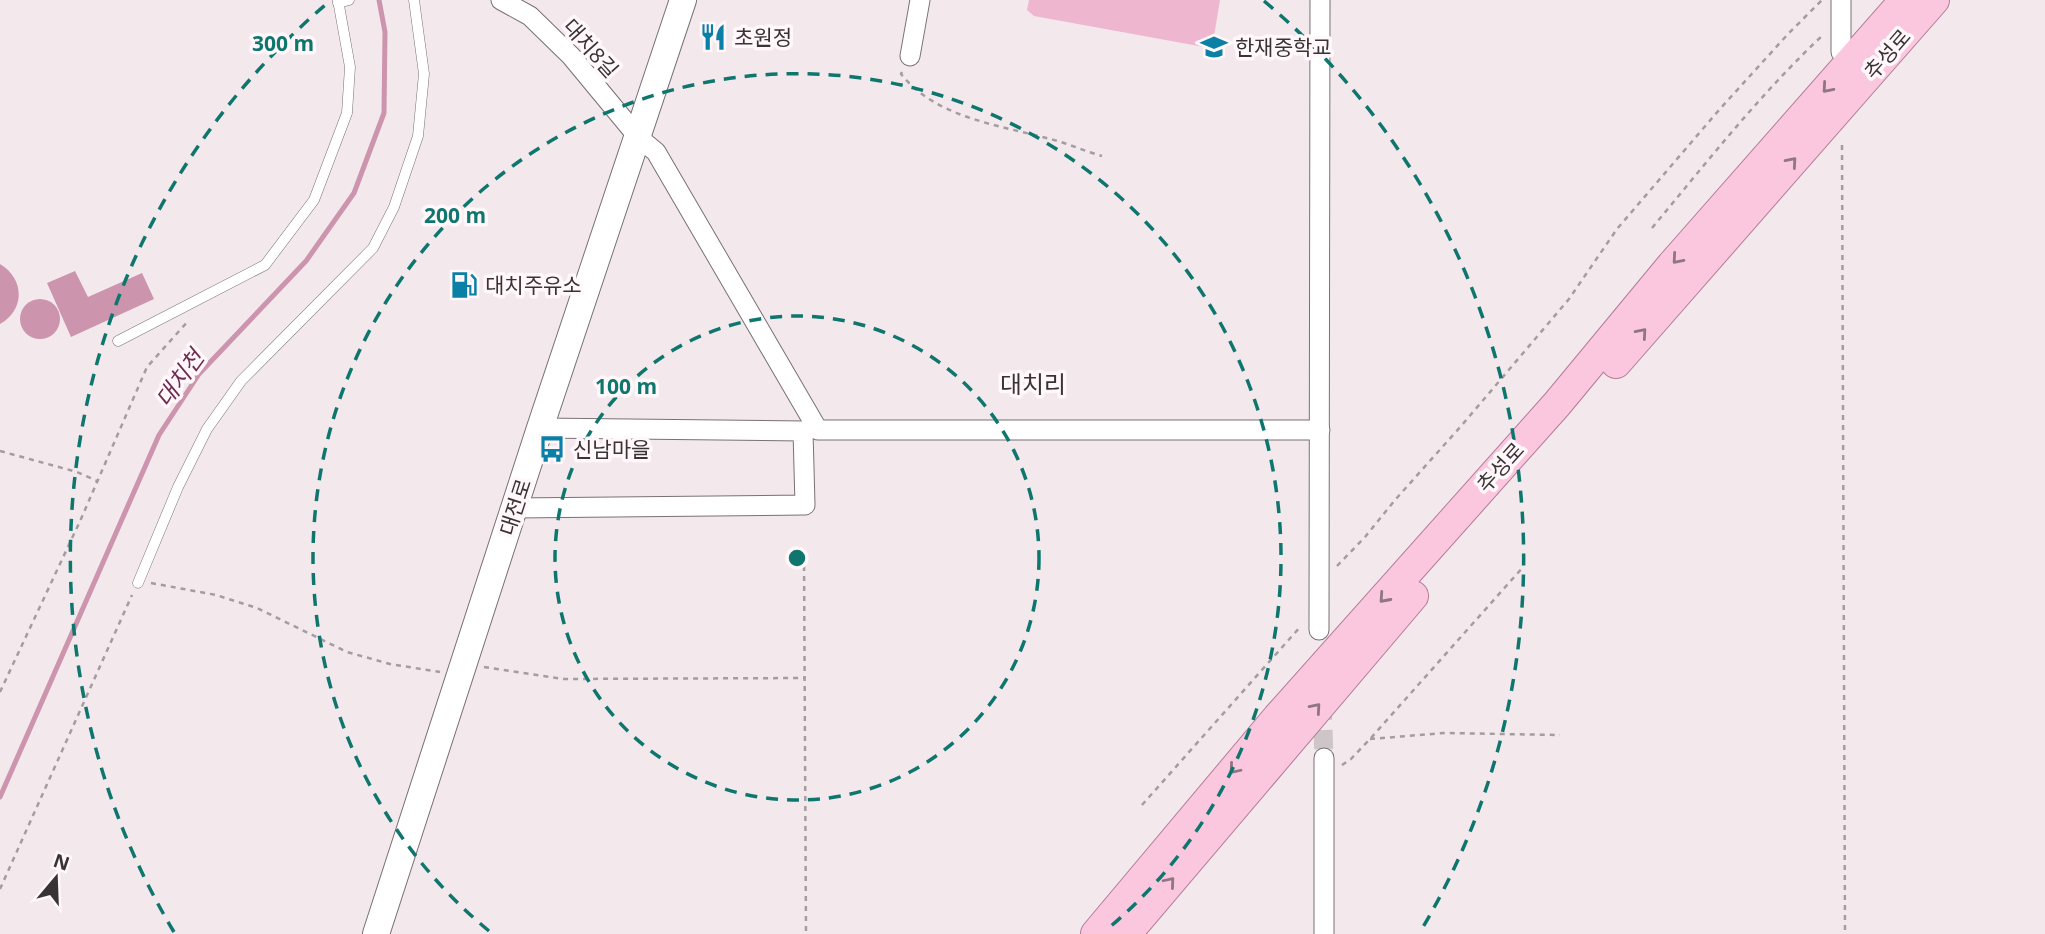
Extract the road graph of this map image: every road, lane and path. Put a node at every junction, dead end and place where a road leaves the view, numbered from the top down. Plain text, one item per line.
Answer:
1 (414, 0) edge
2 (501, 0) edge
3 (683, 0) edge
4 (920, 0) edge
5 (1320, 0) edge
6 (1822, 0) edge
7 (1905, 0) edge
8 (1934, 0) edge
9 (341, 1) edge
10 (1841, 9) edge
11 (1841, 52) dead end
12 (910, 56) joint
13 (638, 138) junction
14 (1842, 145) dead end
15 (1102, 156) dead end
16 (1652, 228) dead end
17 (207, 295) junction
18 (118, 341) dead end
19 (540, 428) junction
20 (811, 430) junction
21 (1320, 430) junction
22 (0, 452) edge
23 (97, 481) junction
24 (515, 508) junction
25 (804, 556) dead end
26 (1524, 566) dead end
27 (1319, 572) junction
28 (138, 583) junction
29 (1319, 605) junction
30 (1319, 630) dead end
31 (462, 670) junction
32 (804, 678) junction
33 (0, 692) edge
34 (1560, 734) dead end
35 (1370, 740) junction
36 (1324, 768) joint
37 (1142, 805) dead end
38 (0, 889) edge
39 (376, 934) edge
40 (806, 934) edge
41 (1096, 934) edge
42 (1126, 934) edge
43 (1324, 934) edge
44 (1845, 934) edge

1 - 28 lane
2 - 13 street, 대치8길
3 - 13 street, 대전로
4 - 12 street
5 - 21 street
6 - 27 path
7 -> 41 main road, 추성로
42 -> 8 main road, 추성로
9 - 17 lane
10 - 11 street
10 - 16 path
12 - 15 path
13 - 19 street, 대전로
13 - 20 street, 대치8길
14 - 44 path
17 - 18 lane
17 - 23 path
19 - 20 street
19 - 24 street, 대전로
20 - 21 street
20 - 24 street
21 - 27 street
22 - 23 path
23 - 33 path
24 - 31 street, 대전로
25 - 32 path
26 - 35 path
27 - 29 street
28 - 31 path
28 - 38 path
29 - 30 street
29 - 37 path
31 - 32 path
31 - 39 street, 대전로
32 - 40 path
34 - 35 path
35 - 36 path
36 - 43 street

